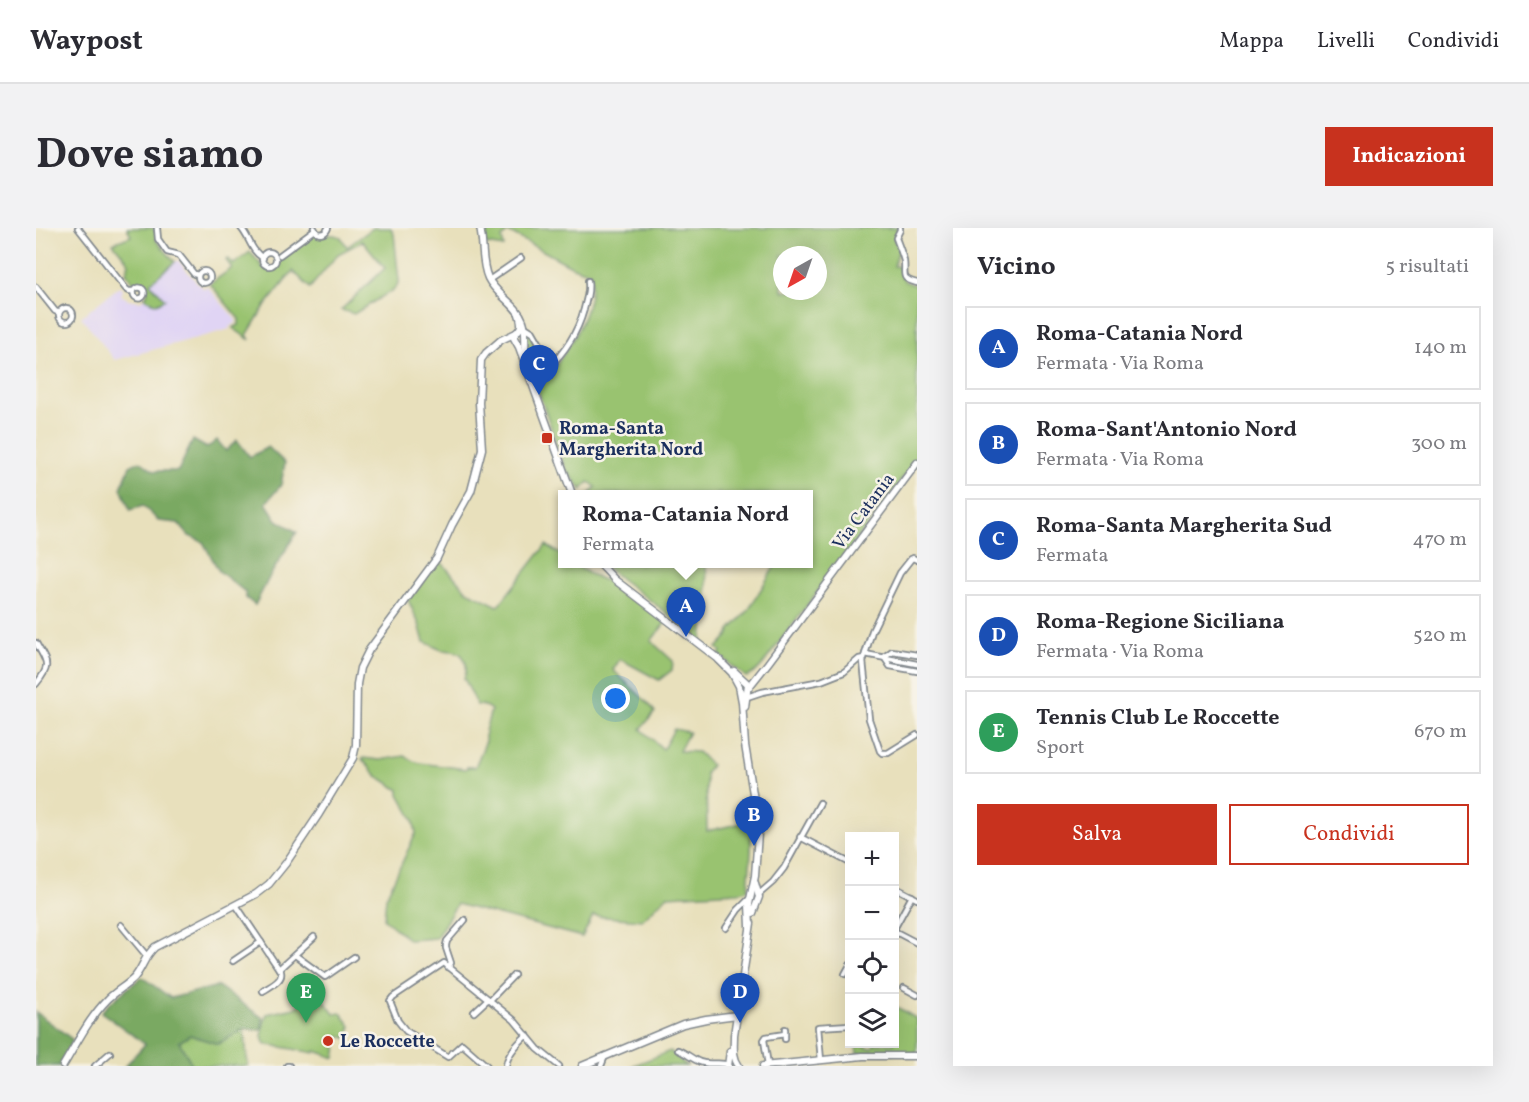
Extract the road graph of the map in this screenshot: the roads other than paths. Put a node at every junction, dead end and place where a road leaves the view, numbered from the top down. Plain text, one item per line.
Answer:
1 (78, 228) edge
2 (157, 228) edge
3 (241, 228) edge
4 (328, 228) edge
5 (480, 228) edge
6 (900, 228) edge
7 (314, 229) edge
8 (280, 255) dead end
9 (262, 258) dead end
10 (521, 258) dead end
11 (198, 275) dead end
12 (489, 280) junction
13 (588, 281) dead end
14 (917, 284) edge
15 (36, 287) edge
16 (133, 291) dead end
17 (59, 314) dead end
18 (519, 314) junction
19 (525, 327) junction
20 (520, 335) junction
21 (516, 341) junction
22 (496, 344) junction
23 (528, 373) junction
24 (917, 463) edge
25 (570, 490) edge
26 (917, 560) edge
27 (604, 568) edge
28 (36, 643) edge
29 (865, 656) junction
30 (917, 656) edge
31 (884, 657) junction
32 (917, 663) edge
33 (917, 671) edge
34 (36, 684) edge
35 (744, 685) junction
36 (747, 697) junction
37 (743, 714) junction
38 (917, 735) edge
39 (820, 803) dead end
40 (800, 837) junction
41 (845, 861) edge
42 (899, 890) edge
43 (755, 896) junction
44 (914, 898) edge
45 (236, 904) junction
46 (751, 907) junction
47 (738, 910) junction
48 (465, 920) dead end
49 (899, 922) edge
50 (121, 926) dead end
51 (726, 928) dead end
52 (899, 933) edge
53 (314, 937) dead end
54 (261, 942) junction
55 (917, 943) edge
56 (146, 955) junction
57 (295, 955) junction
58 (354, 957) dead end
59 (233, 961) dead end
60 (448, 967) junction
61 (279, 969) junction
62 (514, 975) dead end
63 (904, 988) dead end
64 (263, 991) dead end
65 (917, 995) edge
66 (489, 1000) junction
67 (474, 1012) dead end
68 (737, 1015) junction
69 (845, 1025) edge
70 (785, 1034) dead end
71 (527, 1035) junction
72 (678, 1050) dead end
73 (110, 1053) dead end
74 (605, 1056) junction
75 (917, 1056) edge
76 (836, 1058) junction
77 (821, 1060) junction
78 (733, 1065) edge
79 (64, 1066) edge
80 (95, 1066) edge
81 (487, 1066) edge
82 (506, 1066) edge
83 (559, 1066) edge
84 (582, 1066) edge
85 (601, 1066) edge
86 (748, 1066) edge
87 (766, 1066) edge
88 (836, 1066) edge

1 - 16 street
2 - 11 street
3 - 9 street
4 - 7 street
5 - 12 street
6 - 14 street
7 - 8 street
10 - 12 street
12 - 18 street
13 - 19 street
15 - 17 street
18 - 19 street
18 - 20 street
19 - 20 street
20 - 21 street
20 - 22 street
20 - 23 street
21 - 22 street
21 - 23 street
22 - 45 street
23 - 25 street
24 - 35 street, Via Catania
26 - 29 street
27 - 35 street
28 - 34 street
29 - 31 street
29 - 36 street
29 - 38 street
30 - 31 street
31 - 32 street
31 - 33 street
35 - 36 street
35 - 37 street
36 - 37 street
37 - 43 street
39 - 40 street
40 - 41 street
40 - 43 street
42 - 44 street
43 - 46 street
43 - 47 street
44 - 49 street
45 - 54 street
45 - 56 street
46 - 47 street
46 - 68 street
47 - 51 street
48 - 60 street
50 - 56 street
52 - 55 street
53 - 57 street
54 - 59 street
54 - 61 street
56 - 79 street
57 - 58 street
57 - 61 street
60 - 66 street
60 - 81 street
61 - 64 street
62 - 66 street
63 - 65 street
66 - 67 street
66 - 71 street
68 - 74 street
68 - 78 street
69 - 77 street
70 - 87 street
71 - 82 street
71 - 83 street
72 - 78 street
73 - 80 street
74 - 84 street
74 - 85 street
75 - 76 street
76 - 77 street
76 - 88 street
77 - 87 street
78 - 86 street

